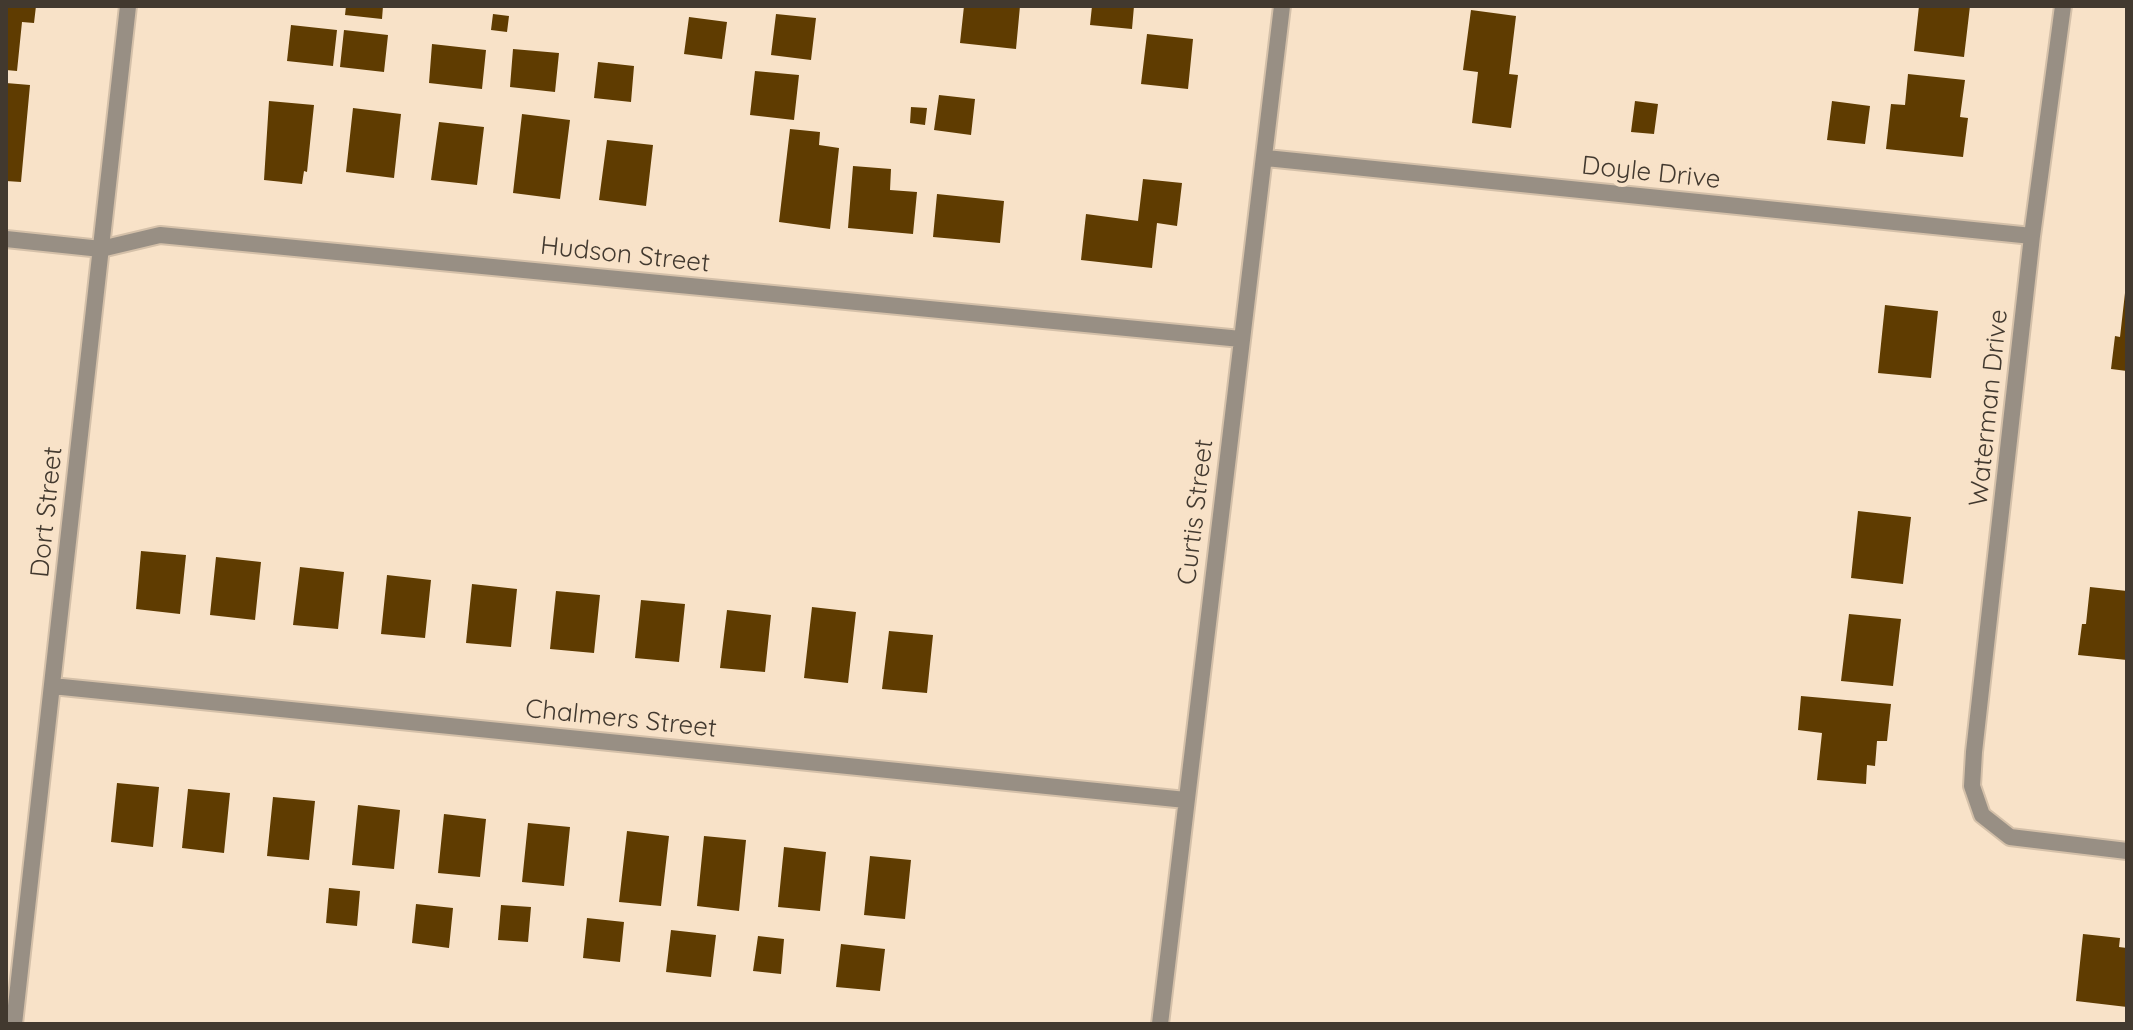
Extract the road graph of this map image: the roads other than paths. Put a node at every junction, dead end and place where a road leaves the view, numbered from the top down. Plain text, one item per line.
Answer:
1 (128, 6) edge
2 (1282, 6) edge
3 (2063, 6) edge
4 (1266, 158) junction
5 (2032, 236) junction
6 (6, 239) edge
7 (101, 249) junction
8 (1241, 339) junction
9 (52, 686) junction
10 (1186, 800) junction
11 (2127, 851) edge
12 (14, 1024) edge
13 (1160, 1024) edge

1 - 7 street, Dort Street
2 - 4 street, Curtis Street
3 - 5 street, Waterman Drive
4 - 5 street, Doyle Drive
4 - 8 street, Curtis Street
5 - 11 street, Waterman Drive
6 - 7 street, Hudson Street
7 - 8 street, Hudson Street
7 - 9 street, Dort Street
8 - 10 street, Curtis Street
9 - 10 street, Chalmers Street
9 - 12 street, Dort Street
10 - 13 street, Curtis Street

